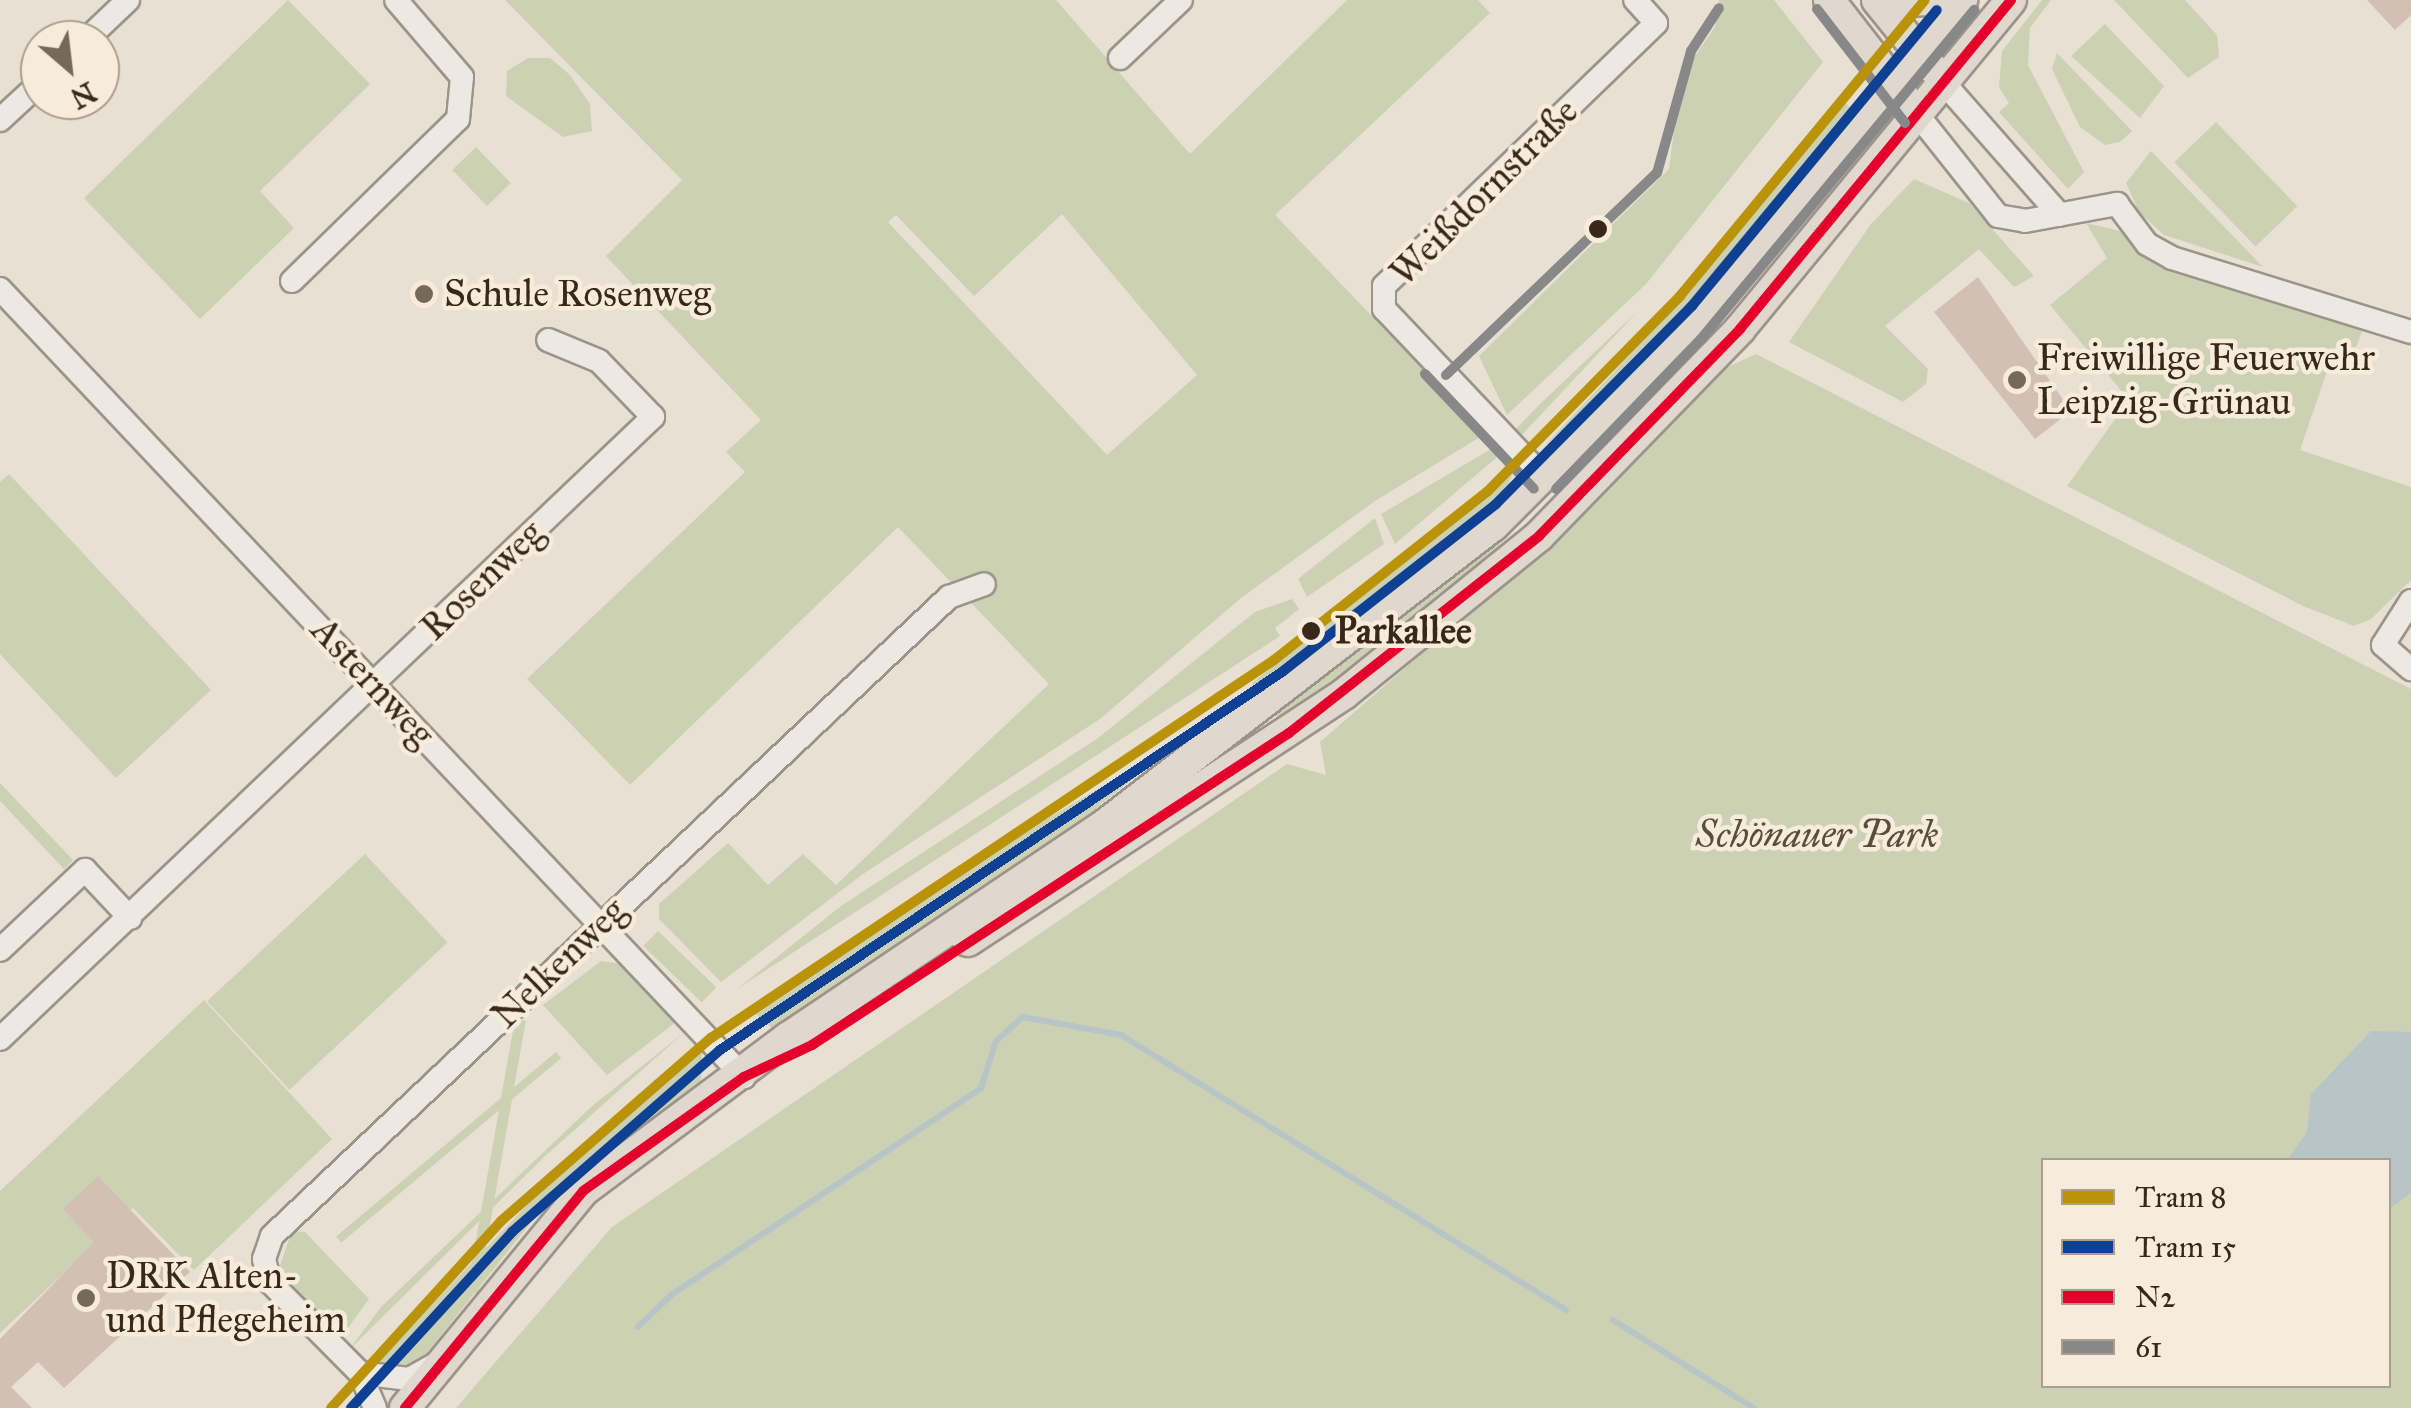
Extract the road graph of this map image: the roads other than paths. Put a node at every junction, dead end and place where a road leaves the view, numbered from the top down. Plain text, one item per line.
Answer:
1 (128, 0) edge
2 (396, 0) edge
3 (1181, 0) edge
4 (1635, 0) edge
5 (1829, 0) edge
6 (1932, 0) edge
7 (1962, 0) edge
8 (2011, 0) edge
9 (1878, 1) edge
10 (107, 20) edge
11 (1919, 52) junction
12 (1120, 58) dead end
13 (1894, 82) junction
14 (1943, 82) junction
15 (20, 102) edge
16 (1917, 114) junction
17 (0, 120) edge
18 (2060, 216) junction
19 (292, 281) dead end
20 (2, 295) edge
21 (2411, 332) edge
22 (548, 340) dead end
23 (1545, 478) junction
24 (984, 584) dead end
25 (2411, 601) edge
26 (1462, 603) junction
27 (2411, 669) edge
28 (374, 684) junction
29 (130, 918) junction
30 (600, 923) junction
31 (0, 950) edge
32 (0, 1039) edge
33 (744, 1078) junction
34 (440, 1362) junction
35 (360, 1373) junction
36 (375, 1408) edge
37 (405, 1408) edge

1 - 10 street
2 - 19 street
3 - 12 street
4 - 23 street, Weißdornstraße
5 - 13 main road
6 - 9 main road
7 - 11 main road
8 - 14 main road
9 - 11 main road
11 - 13 main road
11 - 14 main road
13 - 16 main road
13 - 23 main road
14 - 16 main road
14 - 18 street
15 - 17 street
16 - 18 street
16 - 26 main road
18 - 21 street
20 - 28 street, Asternweg
22 - 28 street, Rosenweg
23 - 26 main road
23 - 33 main road
24 - 30 street, Nelkenweg
25 - 27 street
26 - 33 main road
28 - 29 street, Rosenweg
28 - 30 street, Asternweg
29 - 31 street
29 - 32 street, Rosenweg
30 - 33 street, Asternweg
30 - 35 street, Nelkenweg
33 - 34 main road
34 - 35 street
34 - 37 main road
35 - 36 street, Nelkenweg

